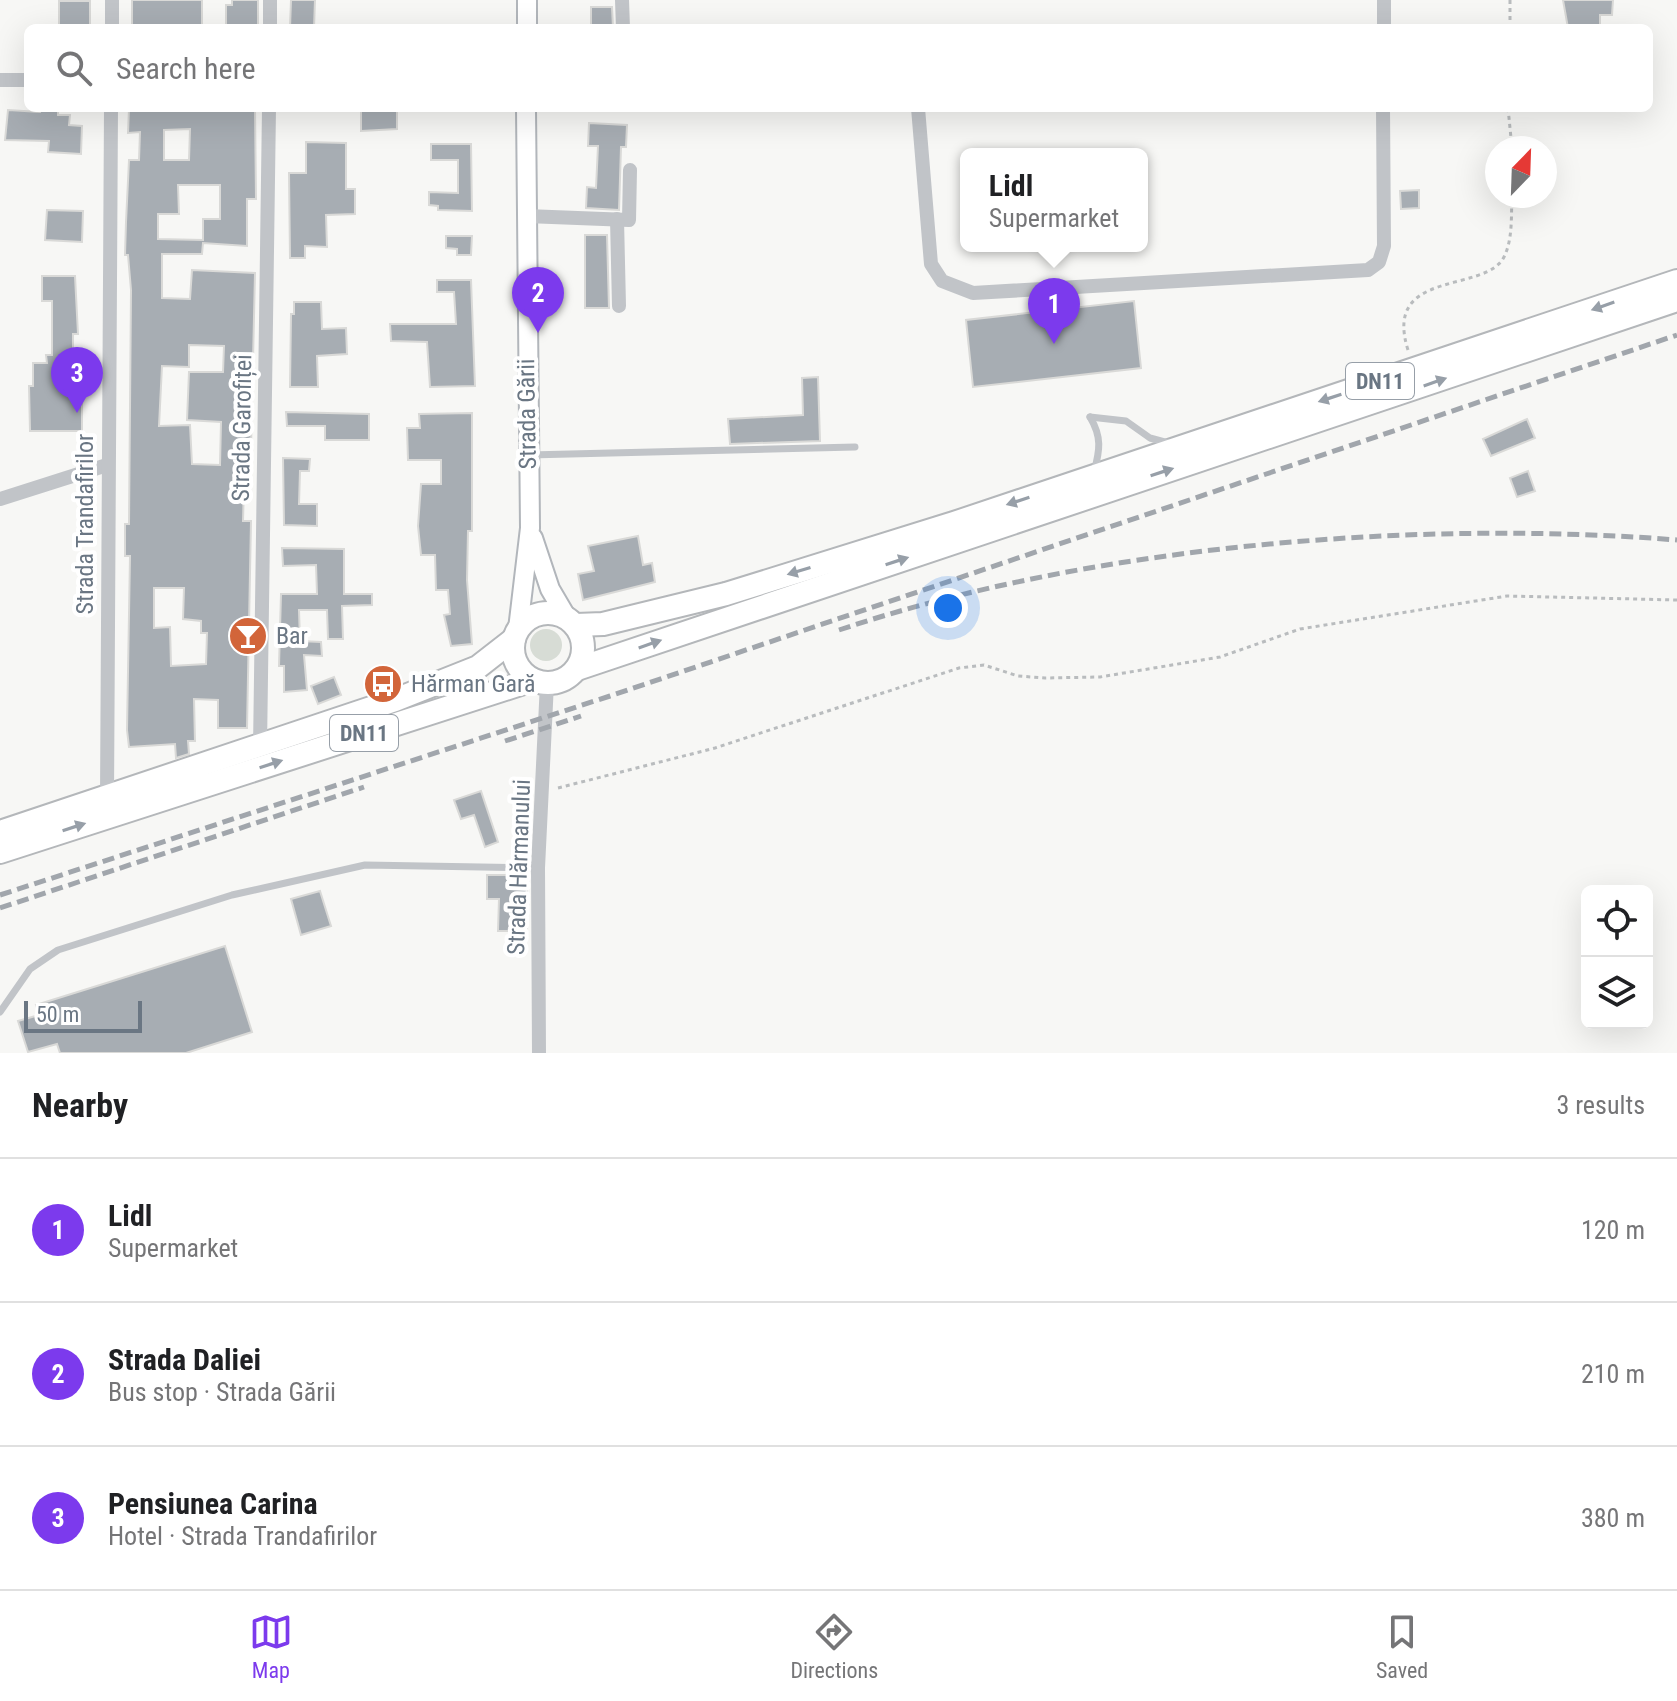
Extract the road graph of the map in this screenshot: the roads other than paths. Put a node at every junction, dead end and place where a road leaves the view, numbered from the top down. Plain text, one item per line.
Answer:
1 (112, 0) edge
2 (270, 0) edge
3 (527, 0) edge
4 (622, 0) edge
5 (1384, 0) edge
6 (112, 24) edge
7 (270, 24) edge
8 (527, 24) edge
9 (623, 24) edge
10 (1384, 24) edge
11 (0, 80) edge
12 (24, 80) edge
13 (111, 112) edge
14 (269, 112) edge
15 (526, 112) edge
16 (918, 112) edge
17 (1383, 112) edge
18 (630, 170) dead end
19 (526, 216) junction
20 (617, 219) junction
21 (1677, 281) edge
22 (1677, 300) edge
23 (619, 306) dead end
24 (855, 447) dead end
25 (1182, 447) junction
26 (528, 455) junction
27 (107, 465) junction
28 (1093, 477) junction
29 (0, 499) edge
30 (530, 528) junction
31 (571, 621) junction
32 (516, 634) junction
33 (577, 669) junction
34 (540, 681) junction
35 (260, 748) junction
36 (107, 797) junction
37 (0, 832) edge
38 (0, 852) edge
39 (538, 868) junction
40 (0, 1012) edge
41 (539, 1053) edge

1 - 6 street
2 - 7 street
3 - 8 main road
4 - 9 street
5 - 10 street
11 - 12 street
13 - 27 street, Strada Trandafirilor
14 - 35 street, Strada Garofiței
15 - 19 main road, Strada Gării
16 - 17 street
18 - 20 street
19 - 20 street
19 - 26 main road, Strada Gării
20 - 23 street
21 -> 25 highway, DN11
33 -> 22 highway, DN11
24 - 26 lane
25 - 28 highway, DN11
25 - 28 lane
26 - 30 main road, Strada Gării
27 - 29 street
27 - 36 street, Strada Trandafirilor
28 -> 31 highway, DN11
30 - 31 main road
30 - 32 main road
31 - 32 highway, DN11
31 - 33 highway
32 - 34 highway
32 - 35 highway, DN11
33 - 34 highway, DN11
38 -> 34 highway, DN11
34 - 39 street, Strada Hărmanului
35 - 36 highway, DN11
36 - 37 highway, DN11
39 - 40 lane
39 - 41 street, Strada Hărmanului

